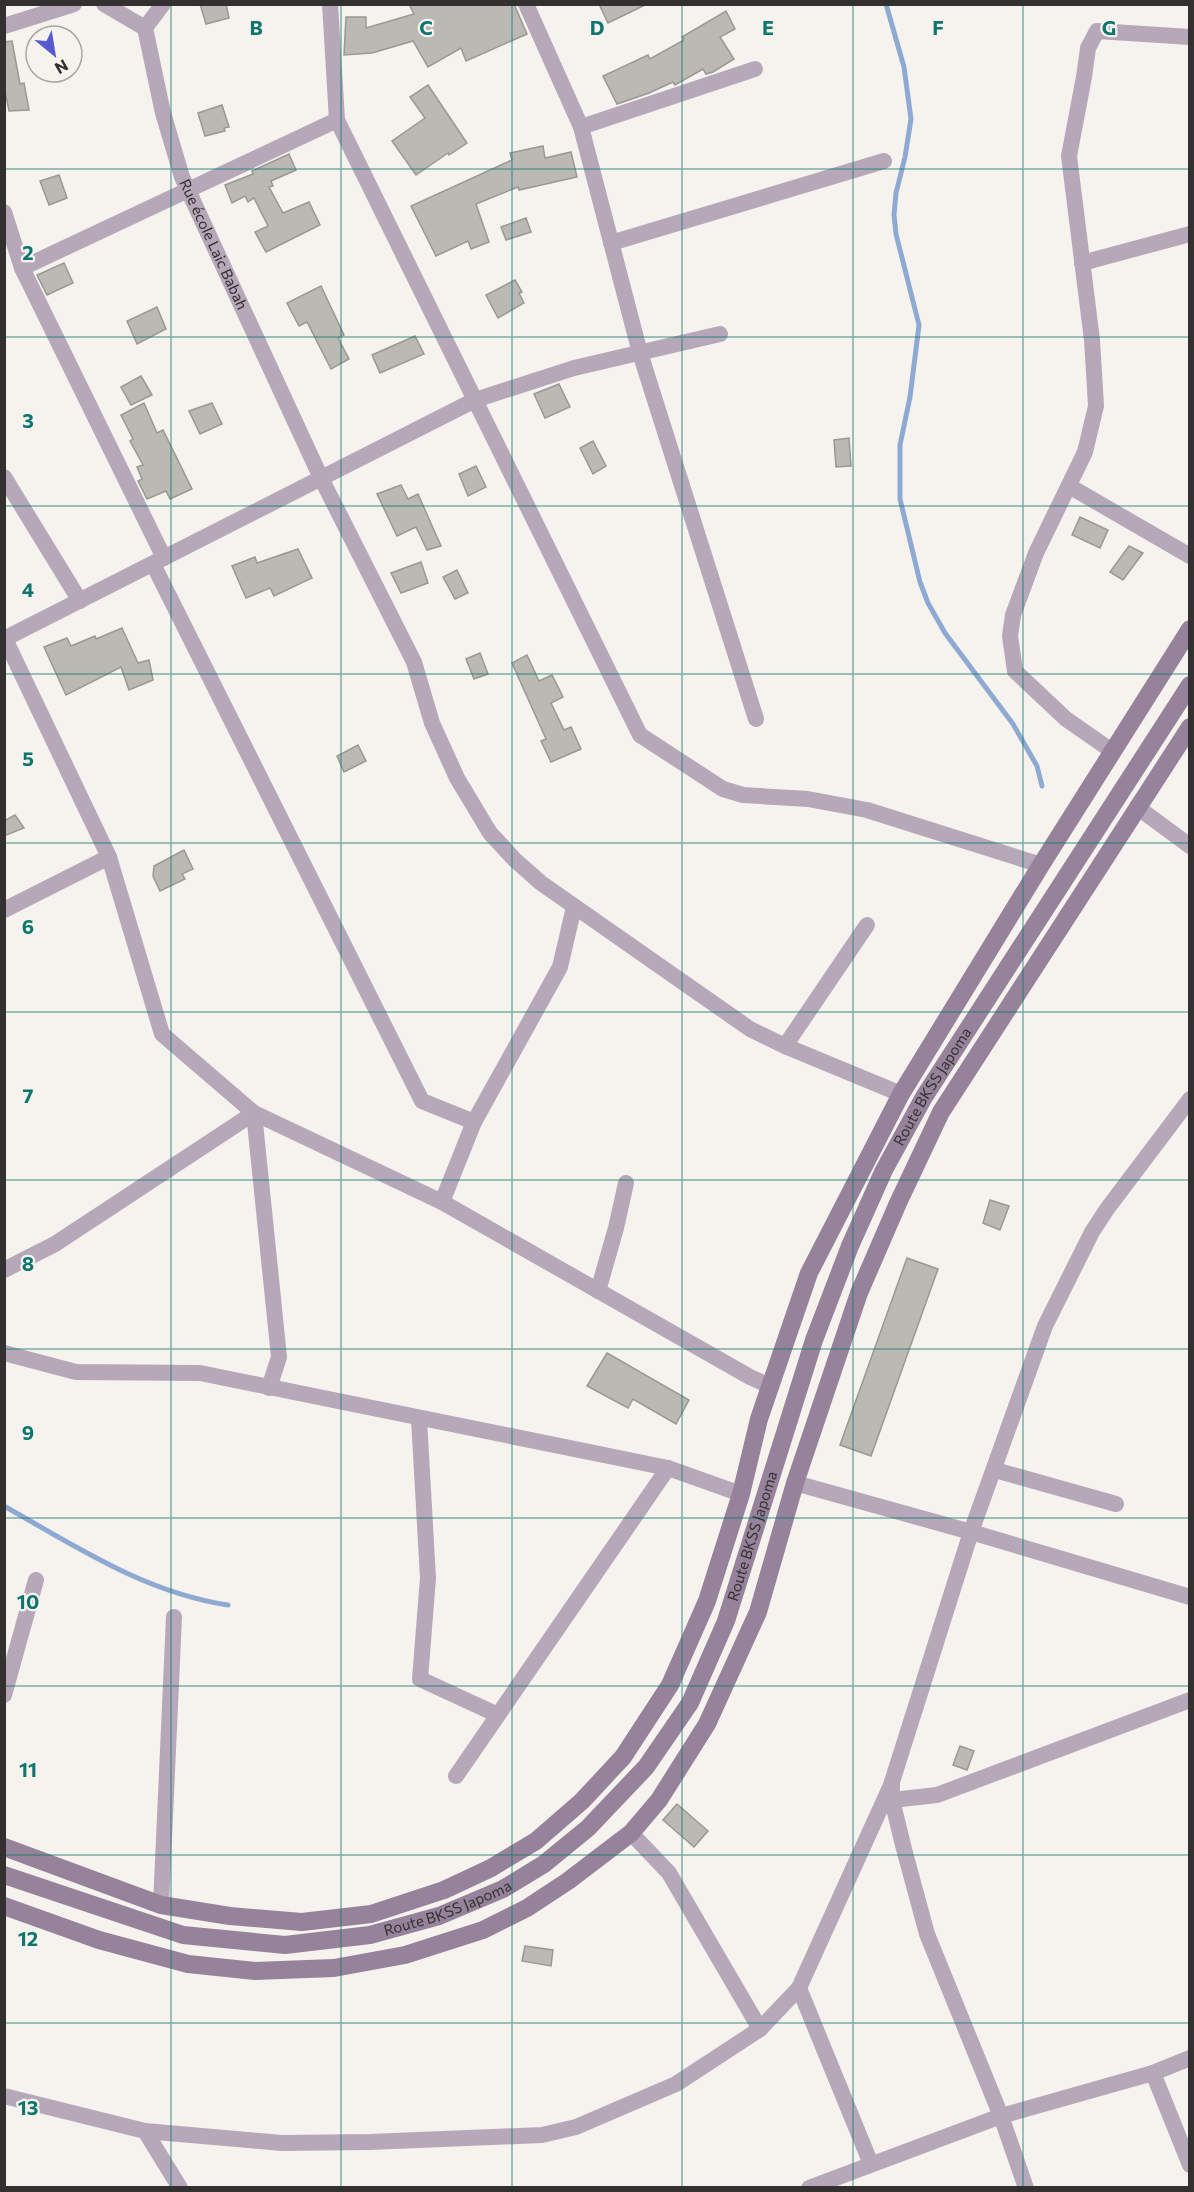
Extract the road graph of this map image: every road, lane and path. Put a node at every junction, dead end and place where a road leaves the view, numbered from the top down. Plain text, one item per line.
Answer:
1 (74, 4) edge
2 (104, 4) edge
3 (163, 4) edge
4 (330, 4) edge
5 (526, 4) edge
6 (4, 26) edge
7 (145, 28) junction
8 (1190, 37) edge
9 (755, 69) dead end
10 (337, 120) junction
11 (581, 127) junction
12 (884, 161) dead end
13 (188, 190) junction
14 (4, 212) edge
15 (1190, 234) edge
16 (611, 243) junction
17 (1082, 263) junction
18 (22, 268) junction
19 (720, 334) dead end
20 (640, 353) junction
21 (475, 400) junction
22 (4, 477) edge
23 (321, 478) junction
24 (1069, 486) junction
25 (1190, 556) edge
26 (158, 561) junction
27 (80, 601) junction
28 (1190, 628) edge
29 (5, 639) edge
30 (1190, 686) edge
31 (756, 719) dead end
32 (1190, 727) edge
33 (1112, 751) junction
34 (1137, 807) junction
35 (1190, 846) edge
36 (109, 857) junction
37 (1041, 865) junction
38 (574, 907) junction
39 (4, 910) edge
40 (867, 925) dead end
41 (785, 1046) junction
42 (901, 1094) junction
43 (1190, 1099) edge
44 (254, 1113) junction
45 (474, 1122) junction
46 (626, 1183) dead end
47 (442, 1202) junction
48 (4, 1270) edge
49 (598, 1291) junction
50 (4, 1353) edge
51 (770, 1386) junction
52 (269, 1388) junction
53 (419, 1419) junction
54 (668, 1468) junction
55 (995, 1470) junction
56 (795, 1483) junction
57 (741, 1494) junction
58 (1116, 1504) dead end
59 (971, 1532) junction
60 (36, 1580) dead end
61 (1190, 1597) edge
62 (174, 1617) dead end
63 (4, 1695) edge
64 (1190, 1700) edge
65 (498, 1715) junction
66 (456, 1776) dead end
67 (892, 1792) junction
68 (631, 1833) junction
69 (4, 1847) edge
70 (4, 1875) edge
71 (161, 1905) junction
72 (4, 1906) edge
73 (799, 1988) junction
74 (760, 2029) junction
75 (1190, 2058) edge
76 (1153, 2073) junction
77 (4, 2096) edge
78 (1001, 2116) junction
79 (145, 2131) junction
80 (871, 2164) junction
81 (1190, 2165) edge
82 (848, 2180) edge
83 (180, 2187) edge
84 (809, 2187) edge
85 (1026, 2187) edge

1 - 6 street
2 - 7 street
3 - 7 street
4 - 10 street
5 - 11 street
7 - 13 street, Rue école Laic Babah
8 - 17 street
9 - 11 street
10 - 13 street
10 - 21 street
11 - 16 street
12 - 16 street
13 - 18 street
13 - 23 street, Rue école Laic Babah
14 - 18 street
15 - 17 street
16 - 20 street
17 - 24 street
18 - 26 street
19 - 20 street
20 - 21 street
20 - 31 street
21 - 23 street
21 - 37 street
22 - 27 street
23 - 26 street
23 - 38 street, Rue école Laic Babah
24 - 25 street
24 - 33 street
26 - 27 street
26 - 45 street
27 - 29 street
28 - 33 main road
29 - 36 street
30 - 70 main road, Route BKSS Japoma
32 - 34 main road
33 - 37 main road
34 - 35 street
34 - 56 main road
36 - 39 street
36 - 44 street
37 - 42 main road
38 - 41 street, Rue école Laic Babah
38 - 45 street
40 - 41 street
41 - 42 street, Rue école Laic Babah
42 - 51 main road
43 - 55 street
44 - 47 street
44 - 48 street
44 - 52 street
45 - 47 street
46 - 49 street
47 - 49 street
49 - 51 street
50 - 52 street
51 - 57 main road
52 - 53 street
53 - 54 street
53 - 65 street
54 - 57 street
54 - 65 street
55 - 58 street
55 - 59 street
56 - 59 street
56 - 68 main road
57 - 71 main road
59 - 61 street
59 - 67 street
60 - 63 street
62 - 71 street
64 - 67 street
65 - 66 street
67 - 73 street
67 - 78 street
68 - 72 main road
68 - 74 street
69 - 71 main road
73 - 74 street
73 - 80 street
74 - 79 street
75 - 76 street
76 - 78 street
76 - 81 street
77 - 79 street
78 - 80 street
78 - 85 street
79 - 83 street
80 - 82 street
82 - 84 street

